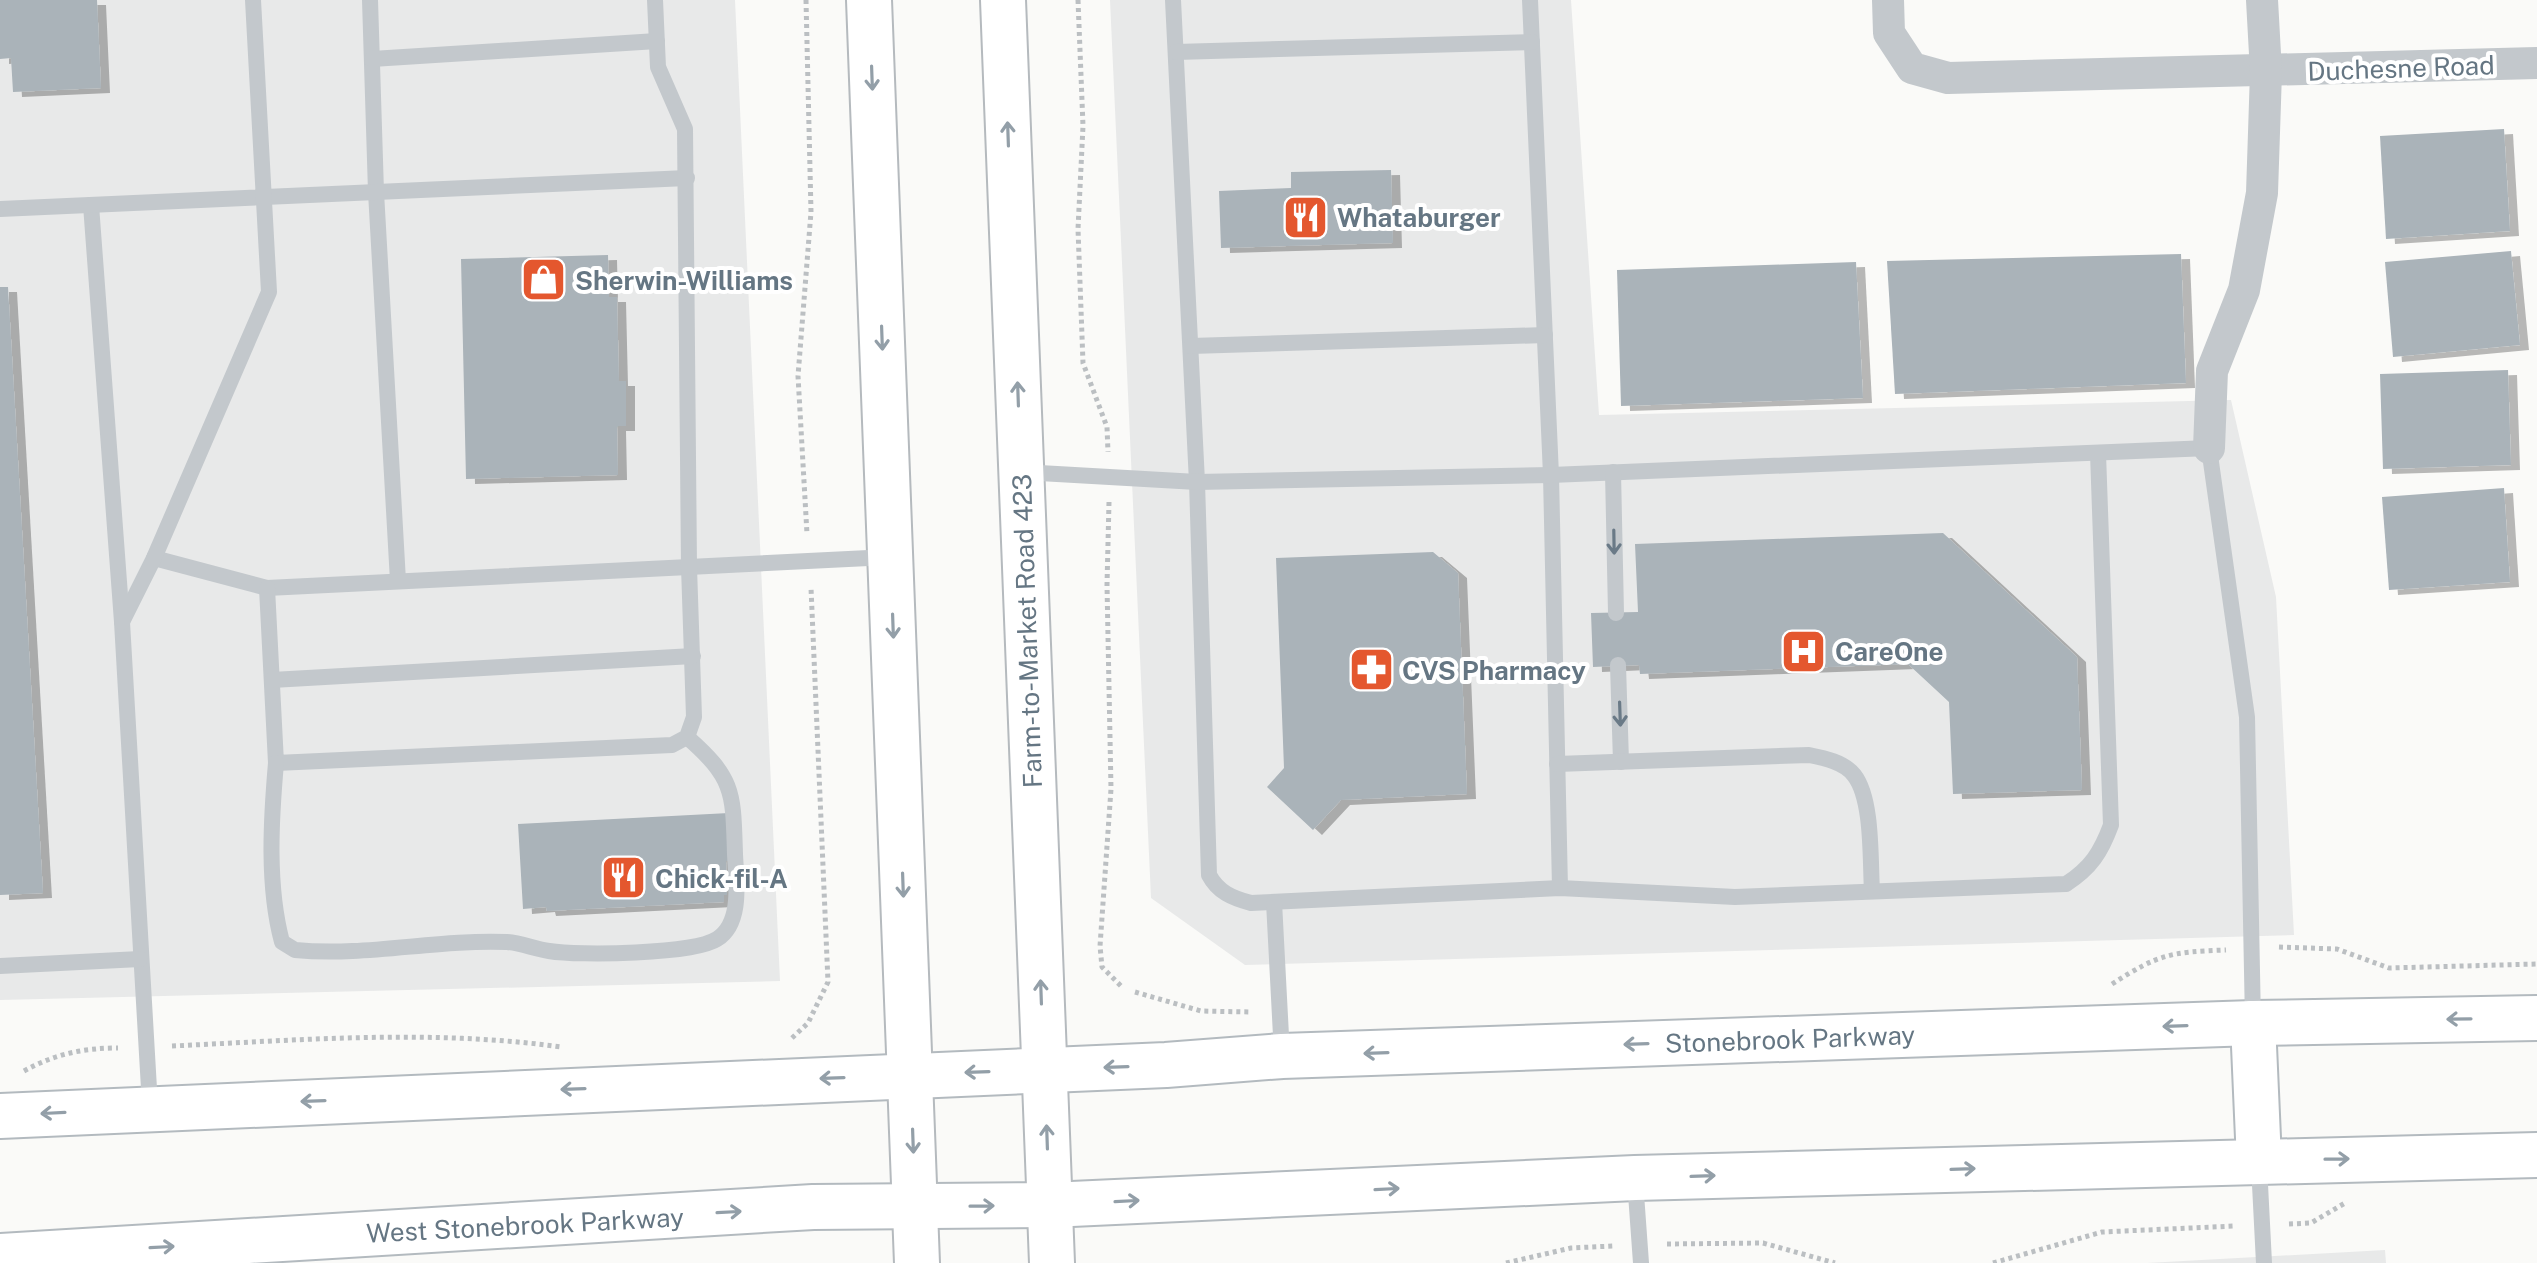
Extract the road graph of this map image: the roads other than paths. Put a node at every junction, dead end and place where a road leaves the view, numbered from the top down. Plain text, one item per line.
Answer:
1 (253, 0) edge
2 (370, 0) edge
3 (655, 0) edge
4 (869, 0) edge
5 (1003, 0) edge
6 (1173, 0) edge
7 (1530, 0) edge
8 (1888, 0) edge
9 (2262, 0) edge
10 (657, 41) junction
11 (1532, 42) junction
12 (1176, 52) junction
13 (372, 59) junction
14 (2537, 63) edge
15 (2266, 72) junction
16 (687, 178) junction
17 (376, 192) junction
18 (264, 197) junction
19 (91, 205) junction
20 (0, 209) edge
21 (1545, 335) junction
22 (1191, 346) junction
23 (2209, 448) junction
24 (2098, 453) junction
25 (1021, 472) junction
26 (1613, 472) junction
27 (1551, 475) junction
28 (1197, 482) junction
29 (890, 557) junction
30 (154, 558) junction
31 (689, 567) junction
32 (398, 581) junction
33 (267, 588) junction
34 (1616, 613) dead end
35 (122, 622) junction
36 (693, 656) junction
37 (1618, 665) dead end
38 (272, 680) junction
39 (687, 737) junction
40 (1621, 762) junction
41 (276, 763) junction
42 (1557, 764) junction
43 (1560, 888) junction
44 (1872, 891) junction
45 (1274, 902) junction
46 (140, 959) junction
47 (0, 966) edge
48 (2537, 1018) edge
49 (2253, 1023) junction
50 (1282, 1056) junction
51 (1044, 1070) junction
52 (910, 1075) junction
53 (150, 1108) junction
54 (0, 1116) edge
55 (2537, 1155) edge
56 (2259, 1161) junction
57 (1635, 1178) junction
58 (1050, 1205) junction
59 (915, 1207) junction
60 (0, 1256) edge
61 (917, 1263) edge
62 (1052, 1263) edge
63 (1641, 1263) edge
64 (2264, 1263) edge

1 - 18 lane
2 - 13 lane
3 - 10 lane
4 -> 29 main road
25 -> 5 main road, Farm-to-Market Road 423
6 - 12 lane
7 - 11 lane
8 - 15 street, Duchesne Road
9 - 15 street
10 - 13 lane
10 - 16 lane
11 - 12 lane
11 - 21 lane
12 - 22 lane
13 - 17 lane
14 - 15 street, Duchesne Road
15 - 23 street
16 - 17 lane
16 - 31 lane
17 - 18 lane
17 - 32 lane
18 - 19 lane
18 - 30 lane
19 - 20 lane
19 - 35 lane
21 - 22 lane
21 - 27 lane
22 - 28 lane
23 - 24 lane
23 - 49 lane
24 - 26 lane
24 - 44 lane
25 - 28 lane
51 -> 25 main road, Farm-to-Market Road 423
26 - 27 lane
26 -> 34 lane
27 - 28 lane
27 - 42 lane
28 - 45 lane
29 - 31 lane
29 -> 52 main road
30 - 33 lane
30 - 35 lane
31 - 32 lane
31 - 36 lane
32 - 33 lane
33 - 38 lane
35 - 46 lane
36 - 38 lane
36 - 39 lane
37 -> 40 lane
38 - 41 lane
39 - 41 lane
39 - 41 lane
40 - 42 lane
40 - 44 lane
42 - 43 lane
43 - 44 lane
43 - 45 lane
45 - 50 lane
46 - 47 lane
46 - 53 lane
48 -> 49 main road, Stonebrook Parkway
49 -> 50 main road, Stonebrook Parkway
49 - 56 main road
50 -> 51 main road, Stonebrook Parkway
51 -> 52 main road
58 -> 51 main road, Farm-to-Market Road 423
52 -> 53 main road
52 -> 59 main road
53 -> 54 main road
56 -> 55 main road
57 -> 56 main road
56 - 64 lane
58 -> 57 main road
57 - 63 lane
59 -> 58 main road, West Stonebrook Parkway
58 - 62 main road, Farm-to-Market Road 423
60 -> 59 main road, West Stonebrook Parkway
59 - 61 main road

